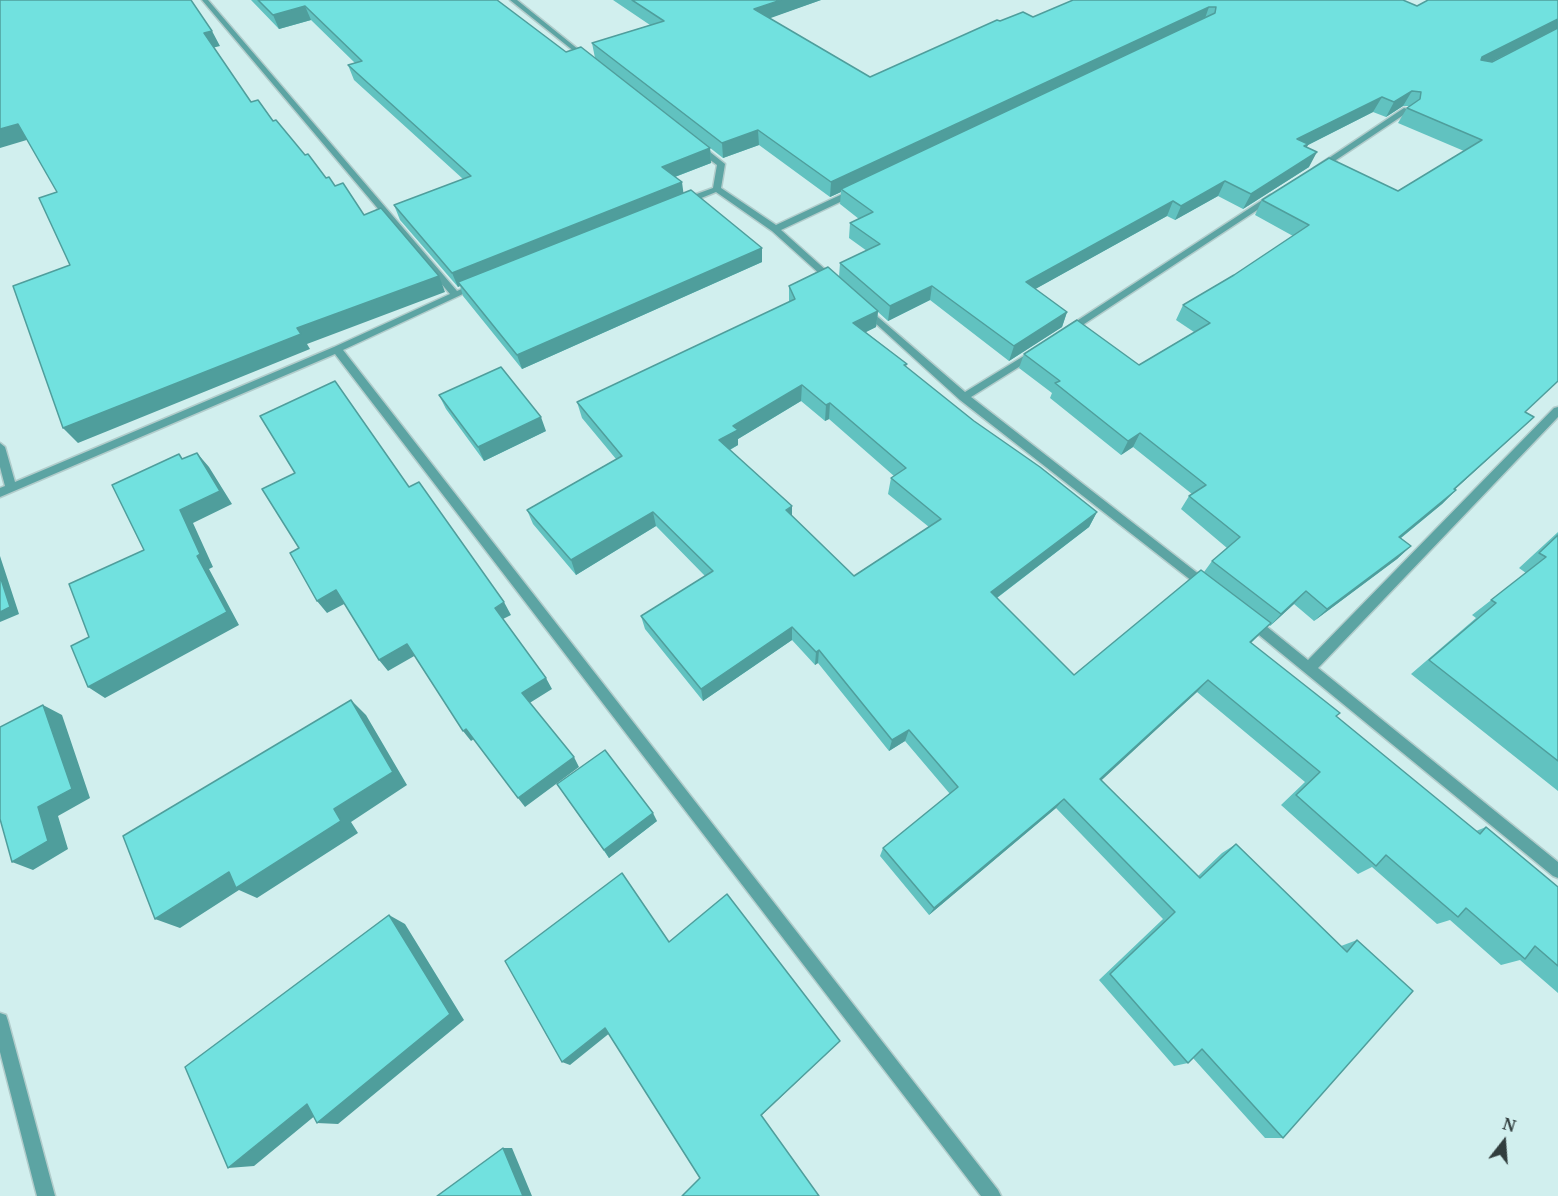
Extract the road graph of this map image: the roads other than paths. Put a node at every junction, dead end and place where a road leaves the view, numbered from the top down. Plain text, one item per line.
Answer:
1 (205, 0) edge
2 (513, 0) edge
3 (594, 64) edge
4 (1407, 110) edge
5 (685, 136) edge
6 (1307, 175) edge
7 (861, 188) edge
8 (717, 189) junction
9 (1277, 195) edge
10 (673, 206) edge
11 (775, 229) junction
12 (488, 281) edge
13 (455, 294) junction
14 (1058, 338) edge
15 (1047, 345) edge
16 (336, 349) junction
17 (964, 397) junction
18 (1558, 411) edge
19 (0, 447) edge
20 (11, 488) junction
21 (0, 493) edge
22 (1217, 594) edge
23 (1245, 616) edge
24 (1310, 667) junction
25 (1558, 871) edge
26 (0, 1021) edge
27 (46, 1196) edge
28 (992, 1196) edge

1 - 13 street
2 - 3 street
4 - 6 street
5 - 8 street
7 - 11 street
8 - 10 street
8 - 11 street
9 - 14 street
11 - 17 street
12 - 13 street
13 - 16 street
15 - 17 street
16 - 20 street
16 - 28 street
17 - 22 street
18 - 24 street
19 - 20 street
20 - 21 street
23 - 24 street
24 - 25 street
26 - 27 street

